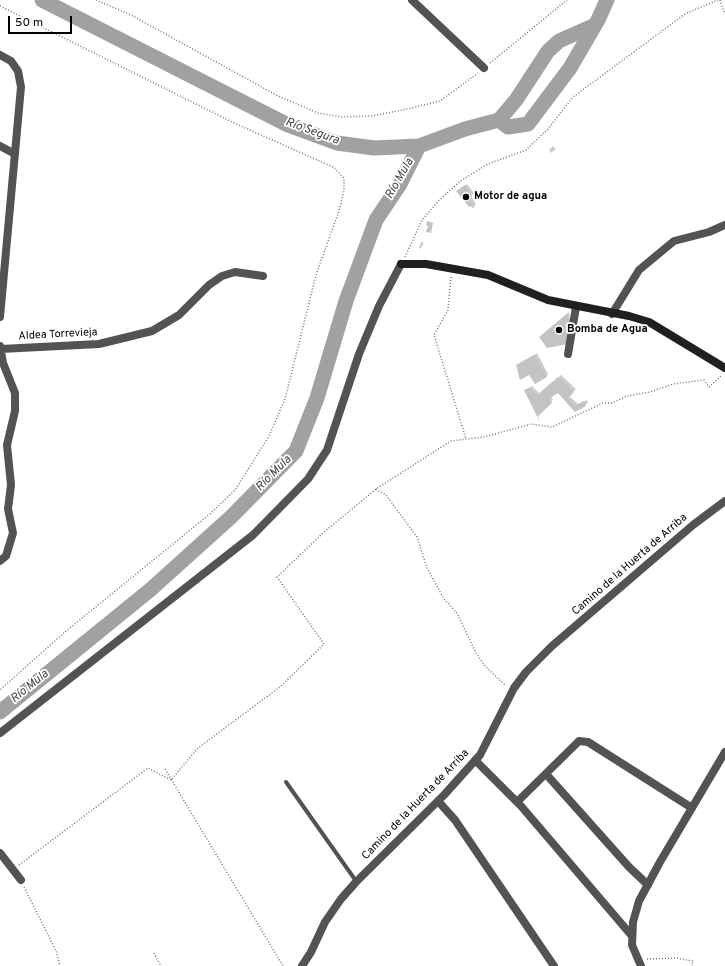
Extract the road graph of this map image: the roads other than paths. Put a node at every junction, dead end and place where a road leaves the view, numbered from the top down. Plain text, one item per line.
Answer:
1 (412, 0) edge
2 (0, 55) edge
3 (484, 68) road end
4 (0, 146) edge
5 (15, 154) junction
6 (725, 225) edge
7 (401, 264) joint
8 (263, 276) dead end
9 (576, 307) junction
10 (612, 314) junction
11 (0, 317) edge
12 (0, 348) edge
13 (568, 354) dead end
14 (2, 366) edge
15 (725, 368) edge
16 (725, 501) edge
17 (0, 561) edge
18 (0, 734) edge
19 (725, 752) edge
20 (475, 760) junction
21 (546, 774) junction
22 (286, 782) dead end
23 (438, 801) junction
24 (517, 802) junction
25 (692, 808) junction
26 (0, 853) edge
27 (21, 880) road end
28 (356, 882) junction
29 (648, 885) junction
30 (632, 936) junction
31 (639, 963) edge
32 (302, 966) edge
33 (554, 966) edge

1 - 3 street
2 - 5 street
4 - 5 street
5 - 11 street
6 - 10 street
7 - 9 main road
7 - 18 street
8 - 12 street, Aldea Torrevieja
9 - 10 main road
9 - 13 street
10 - 15 main road
12 - 14 street
14 - 17 street
16 - 20 street, Camino de la Huerta de Arriba
19 - 25 street
20 - 23 street, Camino de la Huerta de Arriba
20 - 24 street
21 - 24 street
21 - 25 street
21 - 29 street
22 - 28 lane
23 - 28 street, Camino de la Huerta de Arriba
23 - 33 street
24 - 30 street
25 - 29 street
26 - 27 street
28 - 32 street, Camino de la Huerta de Arriba
29 - 30 street
30 - 31 street

